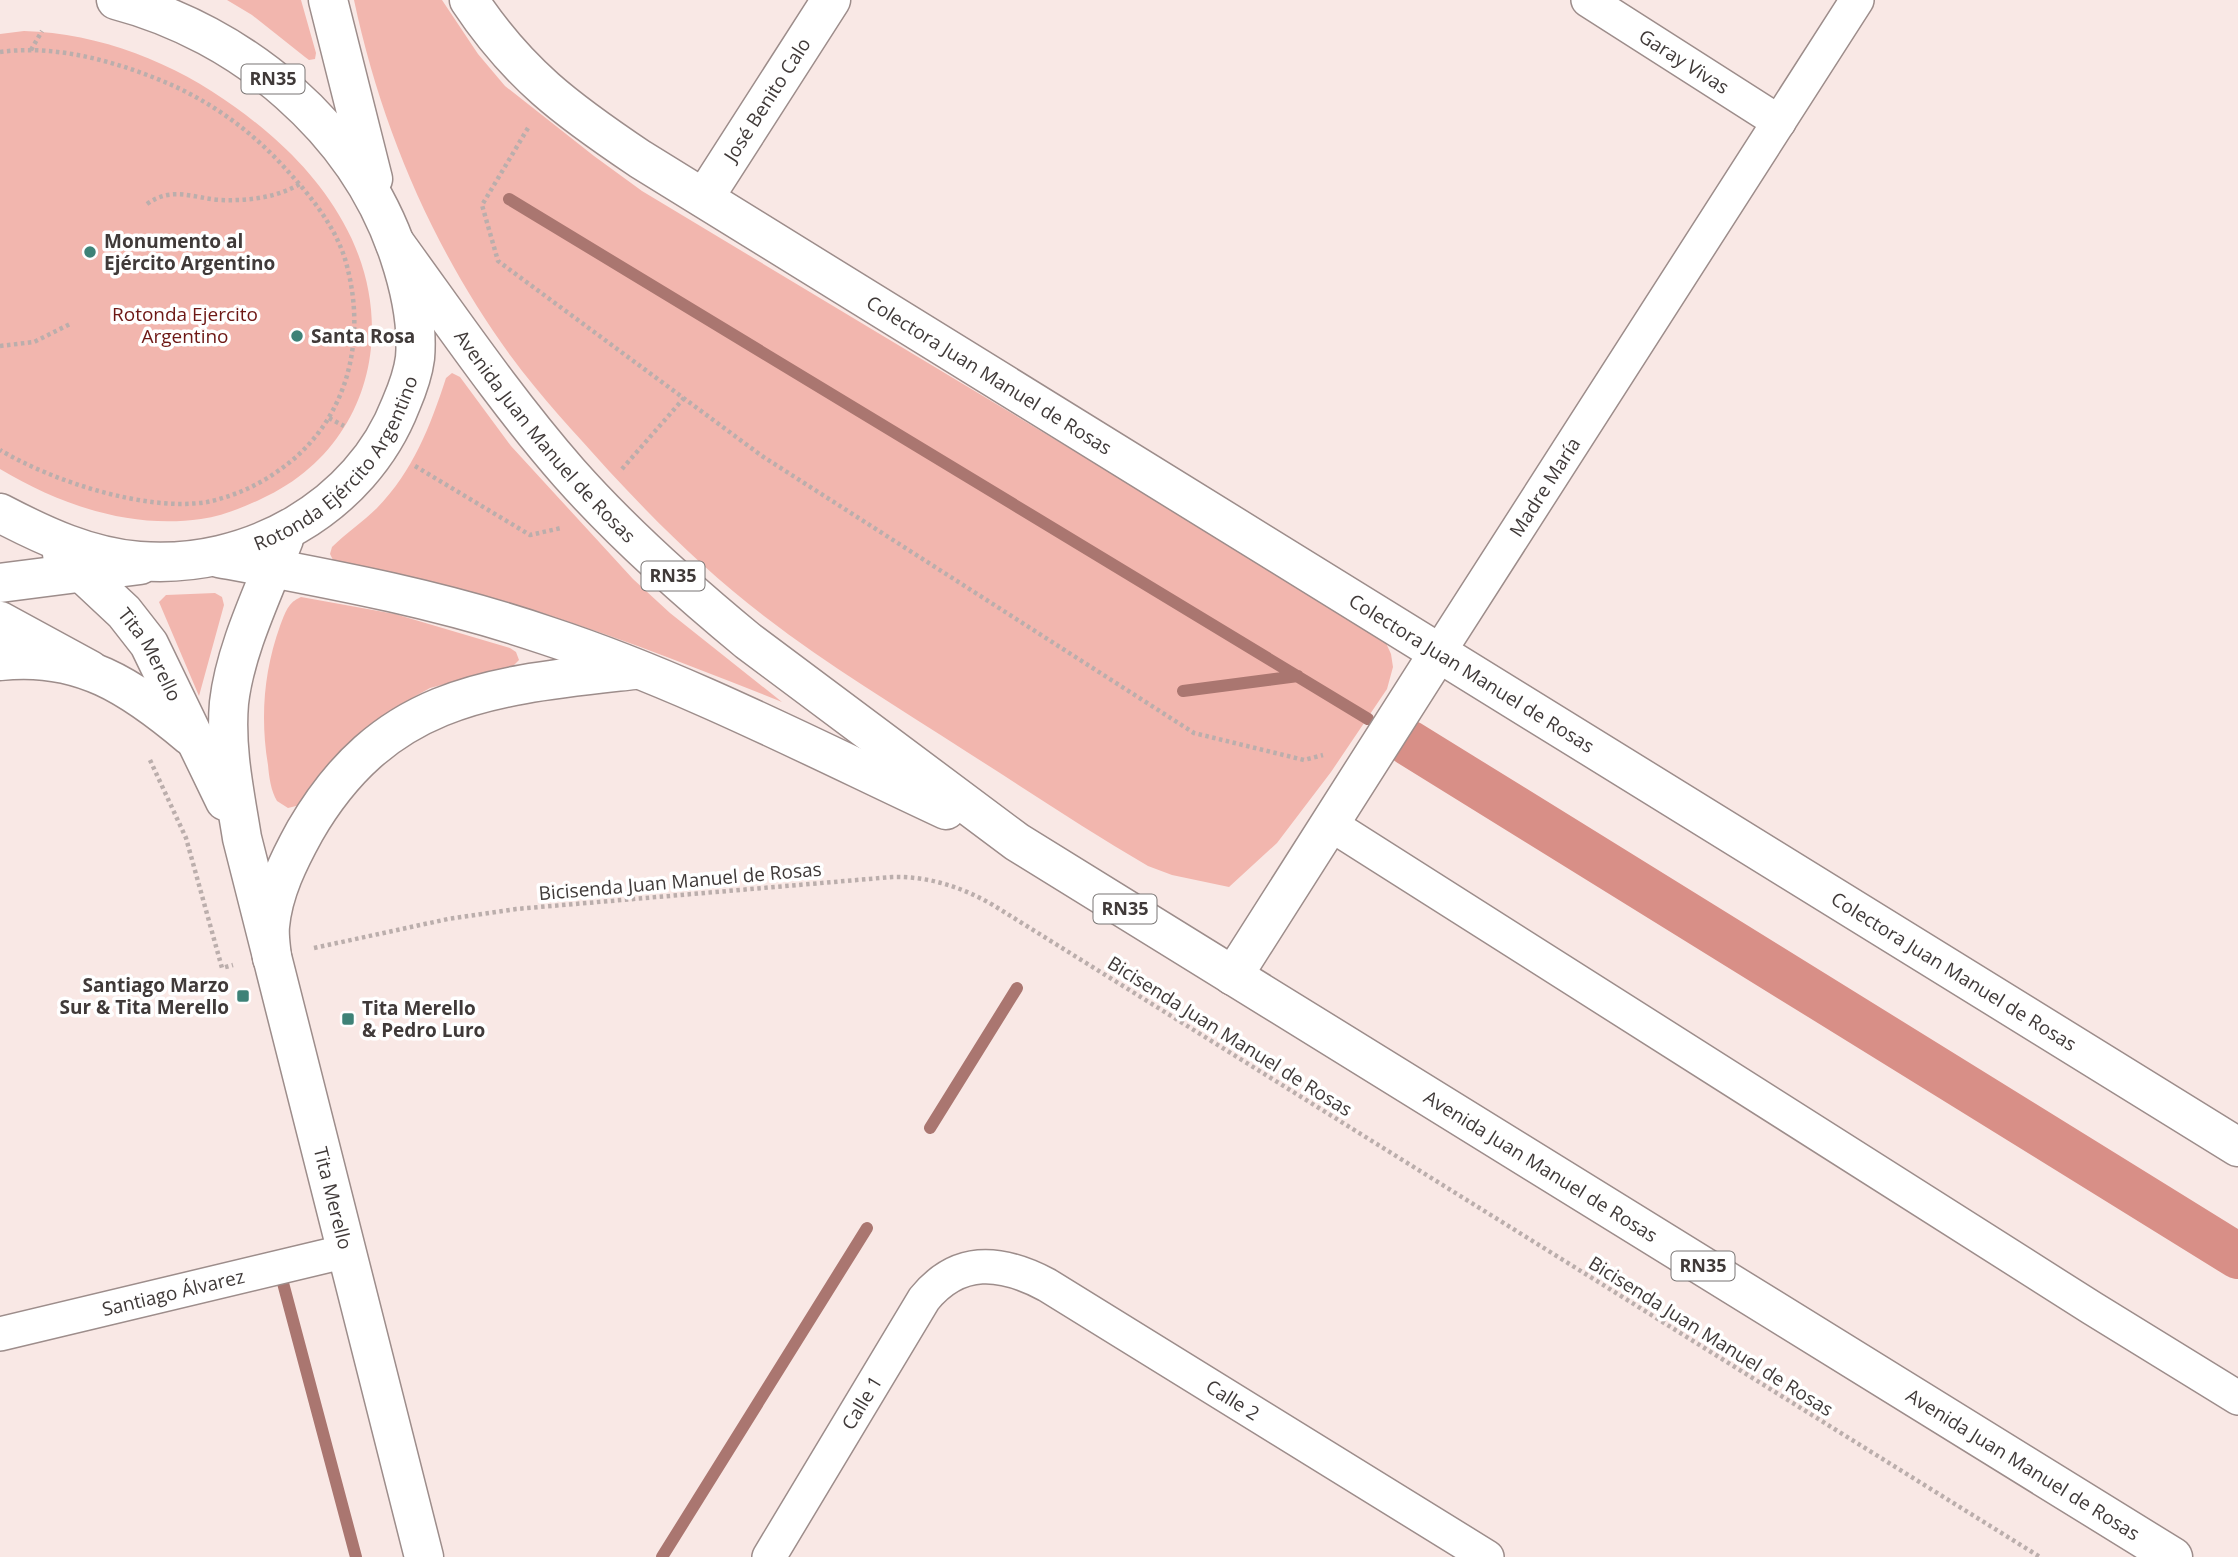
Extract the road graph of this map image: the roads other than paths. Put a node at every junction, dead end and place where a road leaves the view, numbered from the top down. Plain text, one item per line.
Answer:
1 (116, 0) edge
2 (328, 0) edge
3 (469, 0) edge
4 (831, 0) edge
5 (1588, 0) edge
6 (1857, 0) edge
7 (1779, 122) junction
8 (704, 198) junction
9 (389, 229) junction
10 (0, 513) edge
11 (287, 531) junction
12 (40, 533) junction
13 (214, 557) junction
14 (165, 562) junction
15 (273, 568) junction
16 (82, 572) junction
17 (0, 583) edge
18 (0, 621) edge
19 (1439, 652) junction
20 (0, 662) edge
21 (90, 670) junction
22 (639, 670) junction
23 (197, 742) junction
24 (1330, 824) junction
25 (242, 838) junction
26 (1017, 842) junction
27 (254, 961) junction
28 (1233, 976) junction
29 (2238, 1147) edge
30 (346, 1251) junction
31 (971, 1268) joint
32 (0, 1334) edge
33 (2238, 1398) edge
34 (424, 1557) edge
35 (769, 1557) edge
36 (1487, 1557) edge
37 (2173, 1557) edge

1 - 9 main road, Rotonda Ejército Argentino / RN35
2 - 9 main road, RN35
3 - 8 main road, Colectora Juan Manuel de Rosas
4 - 8 main road, José Benito Calo
5 - 7 street, Garay Vivas
6 - 7 street, Madre María
7 - 19 street, Madre María
8 - 19 main road, Colectora Juan Manuel de Rosas
9 - 11 main road, Rotonda Ejército Argentino / RN35
9 - 26 main road, Avenida Juan Manuel de Rosas / RN35
10 - 12 main road, Rotonda Ejército Argentino / RN35
11 - 13 main road, Rotonda Ejército Argentino / RN35
11 - 15 main road, Tita Merello
12 - 14 main road, Rotonda Ejército Argentino / RN35
12 - 16 main road, Tita Merello
13 - 14 main road, Rotonda Ejército Argentino / RN35
13 - 15 main road, Avenida Juan Manuel de Rosas / RN35
14 - 16 main road
15 - 22 main road, Avenida Juan Manuel de Rosas / RN35
15 - 25 main road, Tita Merello
16 - 17 main road
16 - 23 main road, Tita Merello
18 - 21 main road
19 - 24 main road, Madre María
19 - 29 main road, Colectora Juan Manuel de Rosas
20 - 21 main road
21 - 23 main road
22 - 26 main road, Avenida Juan Manuel de Rosas / RN35
22 - 27 main road
23 - 25 main road, Tita Merello
24 - 28 main road, Madre María
24 - 33 street
25 - 27 main road, Tita Merello
26 - 28 main road, Avenida Juan Manuel de Rosas / RN35
27 - 30 main road, Tita Merello
28 - 37 main road, Avenida Juan Manuel de Rosas / RN35
30 - 32 street, Santiago Álvarez
30 - 34 main road, Tita Merello
31 - 35 street, Calle 1
31 - 36 street, Calle 2

